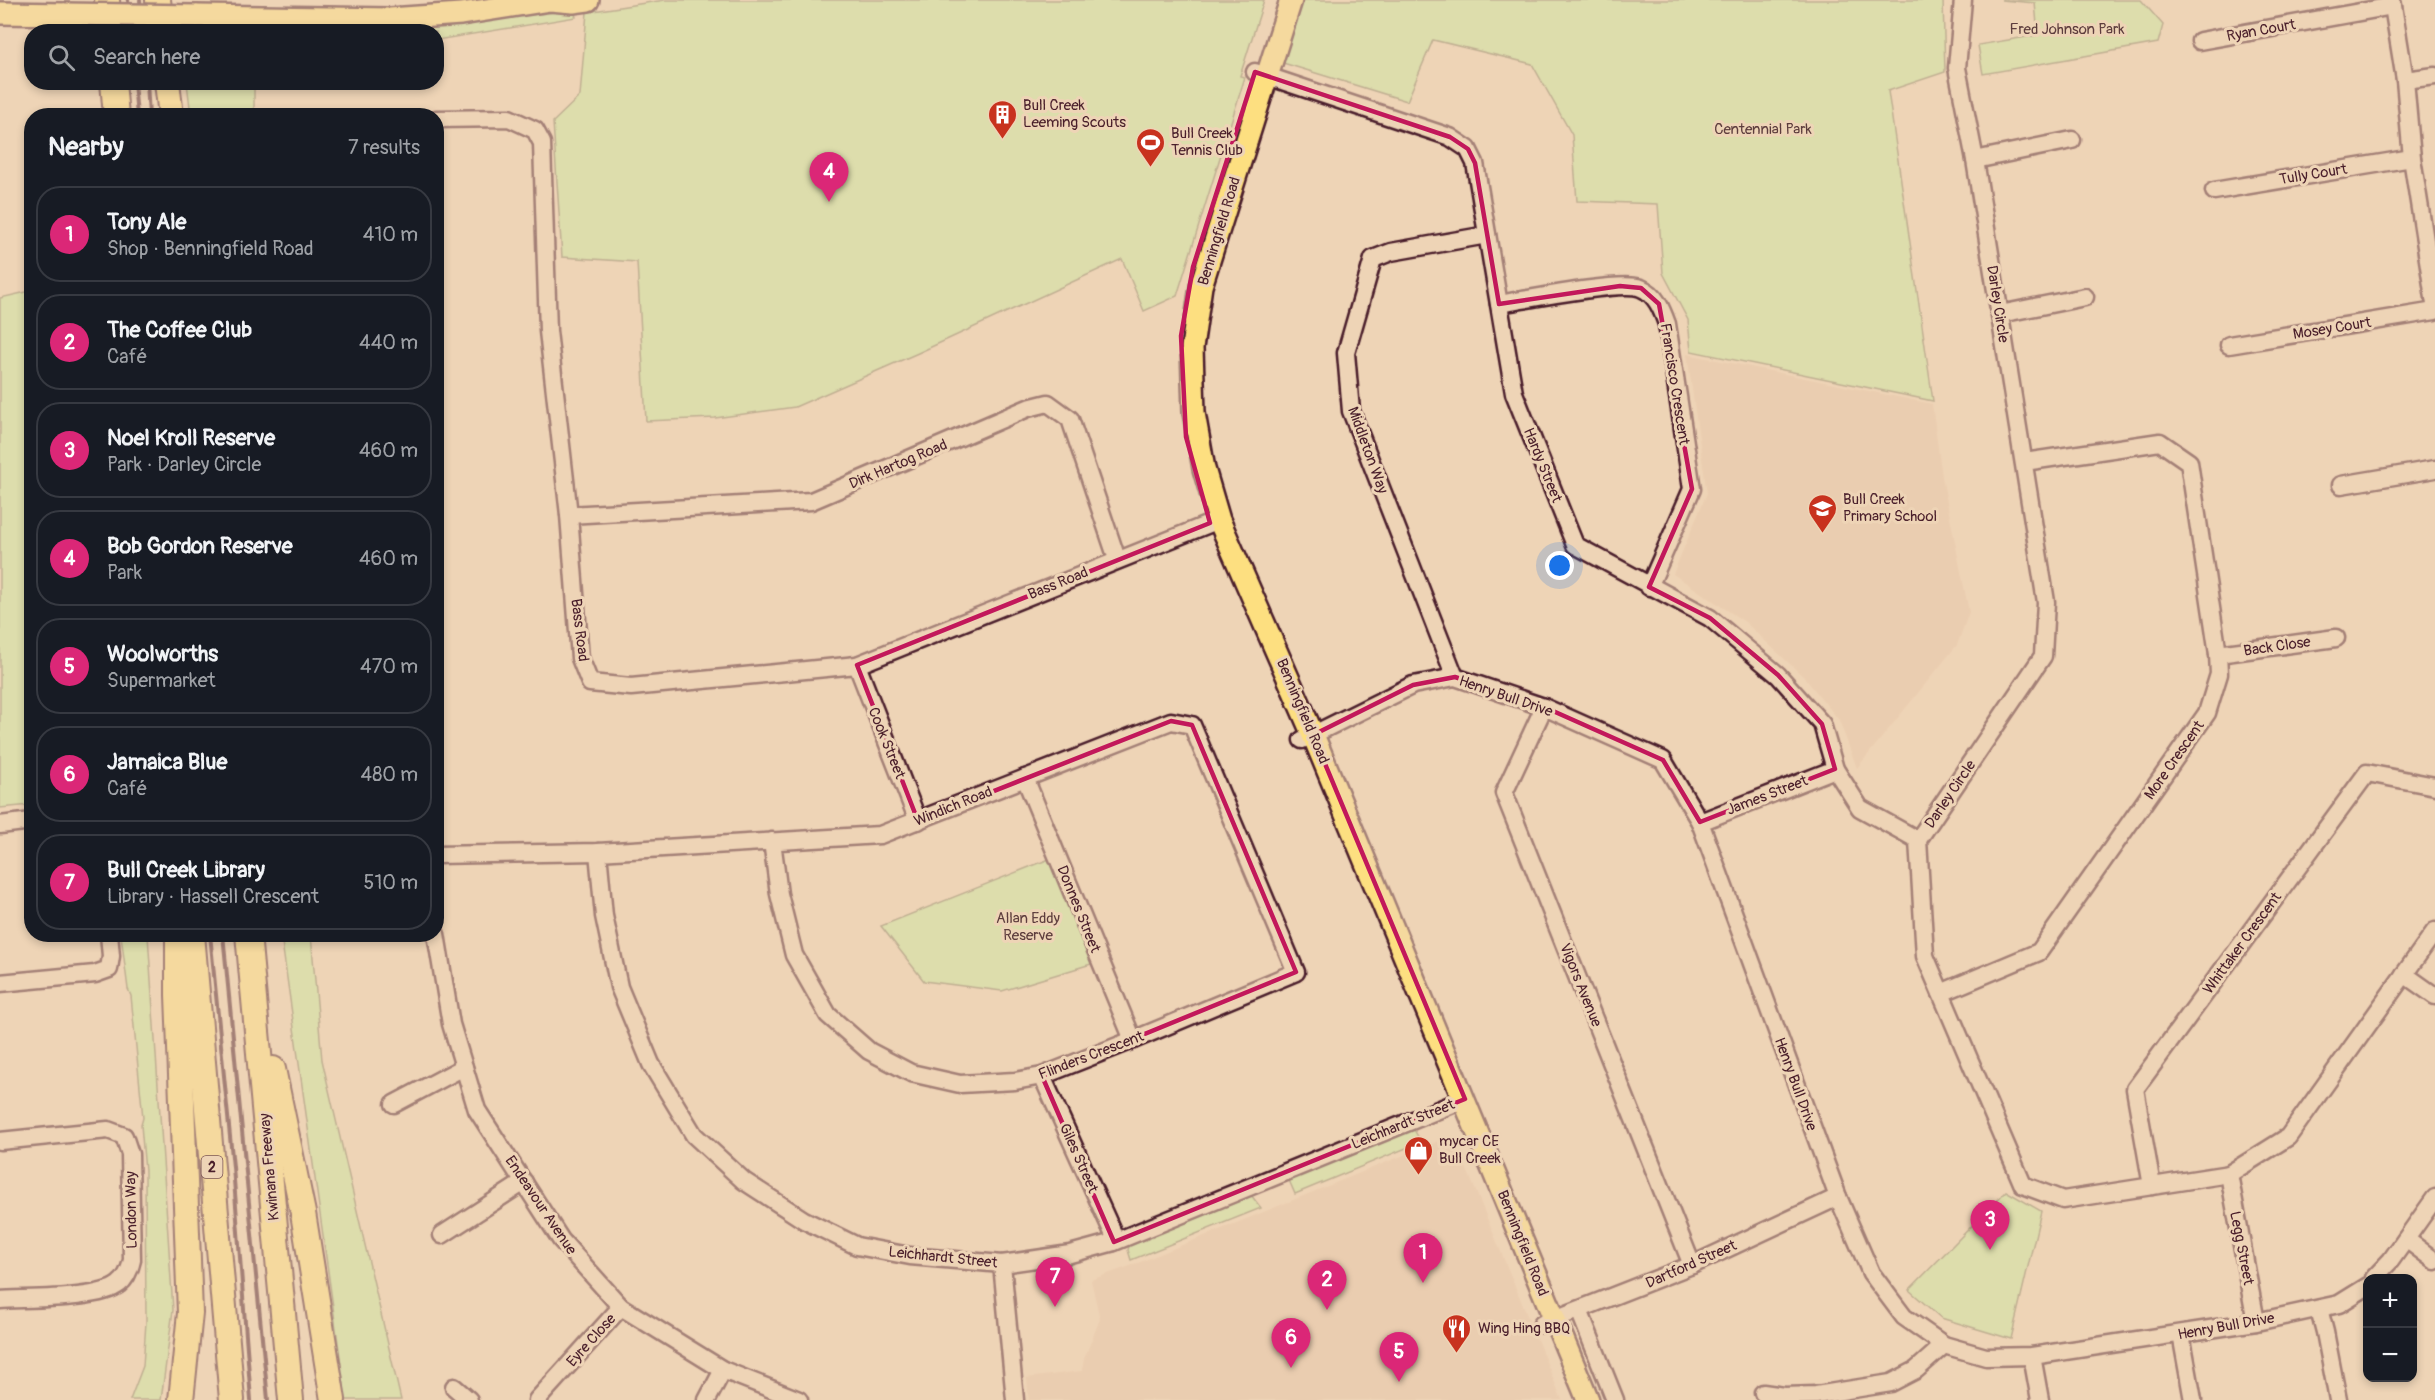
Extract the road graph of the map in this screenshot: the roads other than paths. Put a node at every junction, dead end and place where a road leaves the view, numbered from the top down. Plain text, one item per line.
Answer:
1 (107, 0) edge
2 (158, 0) edge
3 (550, 0) edge
4 (588, 0) edge
5 (1278, 0) edge
6 (1291, 0) edge
7 (1963, 0) edge
8 (2392, 3) edge
9 (0, 13) edge
10 (108, 24) edge
11 (161, 24) edge
12 (2200, 40) dead end
13 (1261, 74) junction
14 (2435, 76) edge
15 (2405, 80) junction
16 (114, 90) edge
17 (168, 90) edge
18 (115, 108) edge
19 (170, 108) edge
20 (444, 119) edge
21 (2072, 140) dead end
22 (2412, 158) junction
23 (1975, 160) junction
24 (2214, 190) dead end
25 (1487, 235) junction
26 (2085, 297) dead end
27 (1499, 304) junction
28 (2435, 304) edge
29 (2435, 310) edge
30 (2000, 314) junction
31 (2229, 345) dead end
32 (2024, 462) junction
33 (2435, 469) edge
34 (2341, 485) dead end
35 (569, 515) junction
36 (1215, 521) junction
37 (1117, 559) junction
38 (1649, 587) junction
39 (2336, 638) dead end
40 (2218, 654) junction
41 (857, 665) junction
42 (1455, 677) junction
43 (1544, 707) junction
44 (1308, 737) junction
45 (1835, 769) junction
46 (1025, 778) junction
47 (2435, 786) edge
48 (918, 821) junction
49 (24, 822) edge
50 (1700, 822) junction
51 (0, 825) edge
52 (1918, 840) junction
53 (772, 841) junction
54 (598, 852) junction
55 (444, 855) edge
56 (2435, 931) edge
57 (110, 942) edge
58 (178, 942) edge
59 (193, 942) edge
60 (248, 942) edge
61 (248, 942) edge
62 (437, 942) edge
63 (1296, 972) joint
64 (2404, 974) junction
65 (0, 983) edge
66 (1941, 993) junction
67 (2435, 996) edge
68 (1134, 1040) junction
69 (464, 1067) junction
70 (1042, 1076) junction
71 (1459, 1102) junction
72 (394, 1104) dead end
73 (0, 1141) edge
74 (2229, 1174) junction
75 (524, 1182) junction
76 (2152, 1186) junction
77 (1838, 1197) junction
78 (2435, 1198) edge
79 (442, 1235) dead end
80 (2406, 1239) junction
81 (1114, 1242) junction
82 (2435, 1261) edge
83 (1002, 1264) junction
84 (1692, 1265) junction
85 (2377, 1274) edge
86 (2363, 1289) edge
87 (0, 1300) edge
88 (621, 1307) junction
89 (2319, 1309) junction
90 (1579, 1310) junction
91 (1548, 1322) junction
92 (2256, 1322) junction
93 (2181, 1334) junction
94 (1944, 1345) junction
95 (2032, 1356) junction
96 (723, 1370) junction
97 (454, 1387) dead end
98 (1763, 1393) dead end
99 (181, 1400) edge
100 (232, 1400) edge
101 (291, 1400) edge
102 (333, 1400) edge
103 (469, 1400) edge
104 (537, 1400) edge
105 (706, 1400) edge
106 (799, 1400) edge
107 (1016, 1400) edge
108 (1573, 1400) edge
109 (1588, 1400) edge
110 (1616, 1400) edge
111 (2040, 1400) edge
112 (2193, 1400) edge
113 (2338, 1400) edge

1 - 10 highway
2 - 11 highway
3 - 4 main road
3 - 9 main road, bridge
5 - 13 main road, Benningfield Road
6 - 13 main road, Benningfield Road
7 - 23 street, Darley Circle
8 - 12 street, Ryan Court
8 - 15 street
13 - 25 street, Hardy Street
13 - 36 main road, Benningfield Road
14 - 15 street
15 - 22 street
16 - 18 highway
17 - 19 highway
20 - 35 street, Bass Road
21 - 23 street
22 - 24 street, Tully Court
22 - 28 street
23 - 30 street, Darley Circle
25 - 27 street, Hardy Street
25 - 42 street, Middleton Way
26 - 30 street
27 - 38 street, Hardy Street
27 - 38 street, Francisco Crescent
29 - 31 street, Mosey Court
30 - 32 street, Darley Circle
32 - 40 street, More Crescent
32 - 52 street, Darley Circle
33 - 34 street
35 - 37 street, Dirk Hartog Road
35 - 41 street, Bass Road
36 - 37 street, Bass Road
36 - 44 main road, Benningfield Road
37 - 41 street, Bass Road
38 - 45 street, Hardy Street
39 - 40 street, Back Close
40 - 66 street, More Crescent
41 - 48 street, Cook Street
42 - 43 street, Henry Bull Drive
42 - 44 street, Henry Bull Drive
43 - 50 street, Henry Bull Drive
43 - 84 street, Vigors Avenue
44 - 71 main road, Benningfield Road
45 - 50 street, James Street
45 - 52 street, Hardy Street
46 - 48 street, Windich Road
46 - 63 street, Windich Road
46 - 68 street, Donnes Street
47 - 76 street, Whittaker Crescent
48 - 53 street, Windich Road
49 - 51 street
50 - 77 street, Henry Bull Drive
52 - 66 street, Darley Circle
53 - 54 street, Windich Road
53 - 70 street, Flinders Crescent
54 - 55 street, Windich Road
54 - 83 street, Leichhardt Street
56 - 64 street, Darley Circle
57 - 65 street
58 - 99 highway
59 - 100 highway, 2
60 - 101 highway, Kwinana Freeway
61 - 102 highway
62 - 69 street, Endeavour Avenue
63 - 68 street, Flinders Crescent
64 - 67 street
64 - 74 street, Darley Circle
66 - 76 street, Darley Circle
68 - 70 street, Flinders Crescent
69 - 72 street
69 - 75 street, Endeavour Avenue
70 - 81 street, Giles Street
71 - 81 street, Leichhardt Street
71 - 91 main road, Benningfield Road
73 - 87 street, London Way
74 - 76 street, Darley Circle
74 - 92 street, Legg Street
75 - 79 street
75 - 88 street, Endeavour Avenue
77 - 84 street, Dartford Street
77 - 94 street, Henry Bull Drive
78 - 80 street
80 - 82 street
80 - 85 street
81 - 83 street, Leichhardt Street
83 - 107 street
84 - 90 street, Dartford Street
86 - 89 street, Henry Bull Drive
88 - 96 street, Endeavour Avenue
88 - 104 street, Eyre Close
89 - 92 street, Henry Bull Drive
89 - 113 street
90 - 91 street, Dartford Street
90 - 110 street
91 - 108 main road, Benningfield Road
91 - 109 main road, Benningfield Road
92 - 93 street, Henry Bull Drive
93 - 95 street, Henry Bull Drive
93 - 112 street
94 - 95 street, Henry Bull Drive
94 - 98 street
95 - 111 street
96 - 105 street
96 - 106 street, Endeavour Avenue
97 - 103 street

